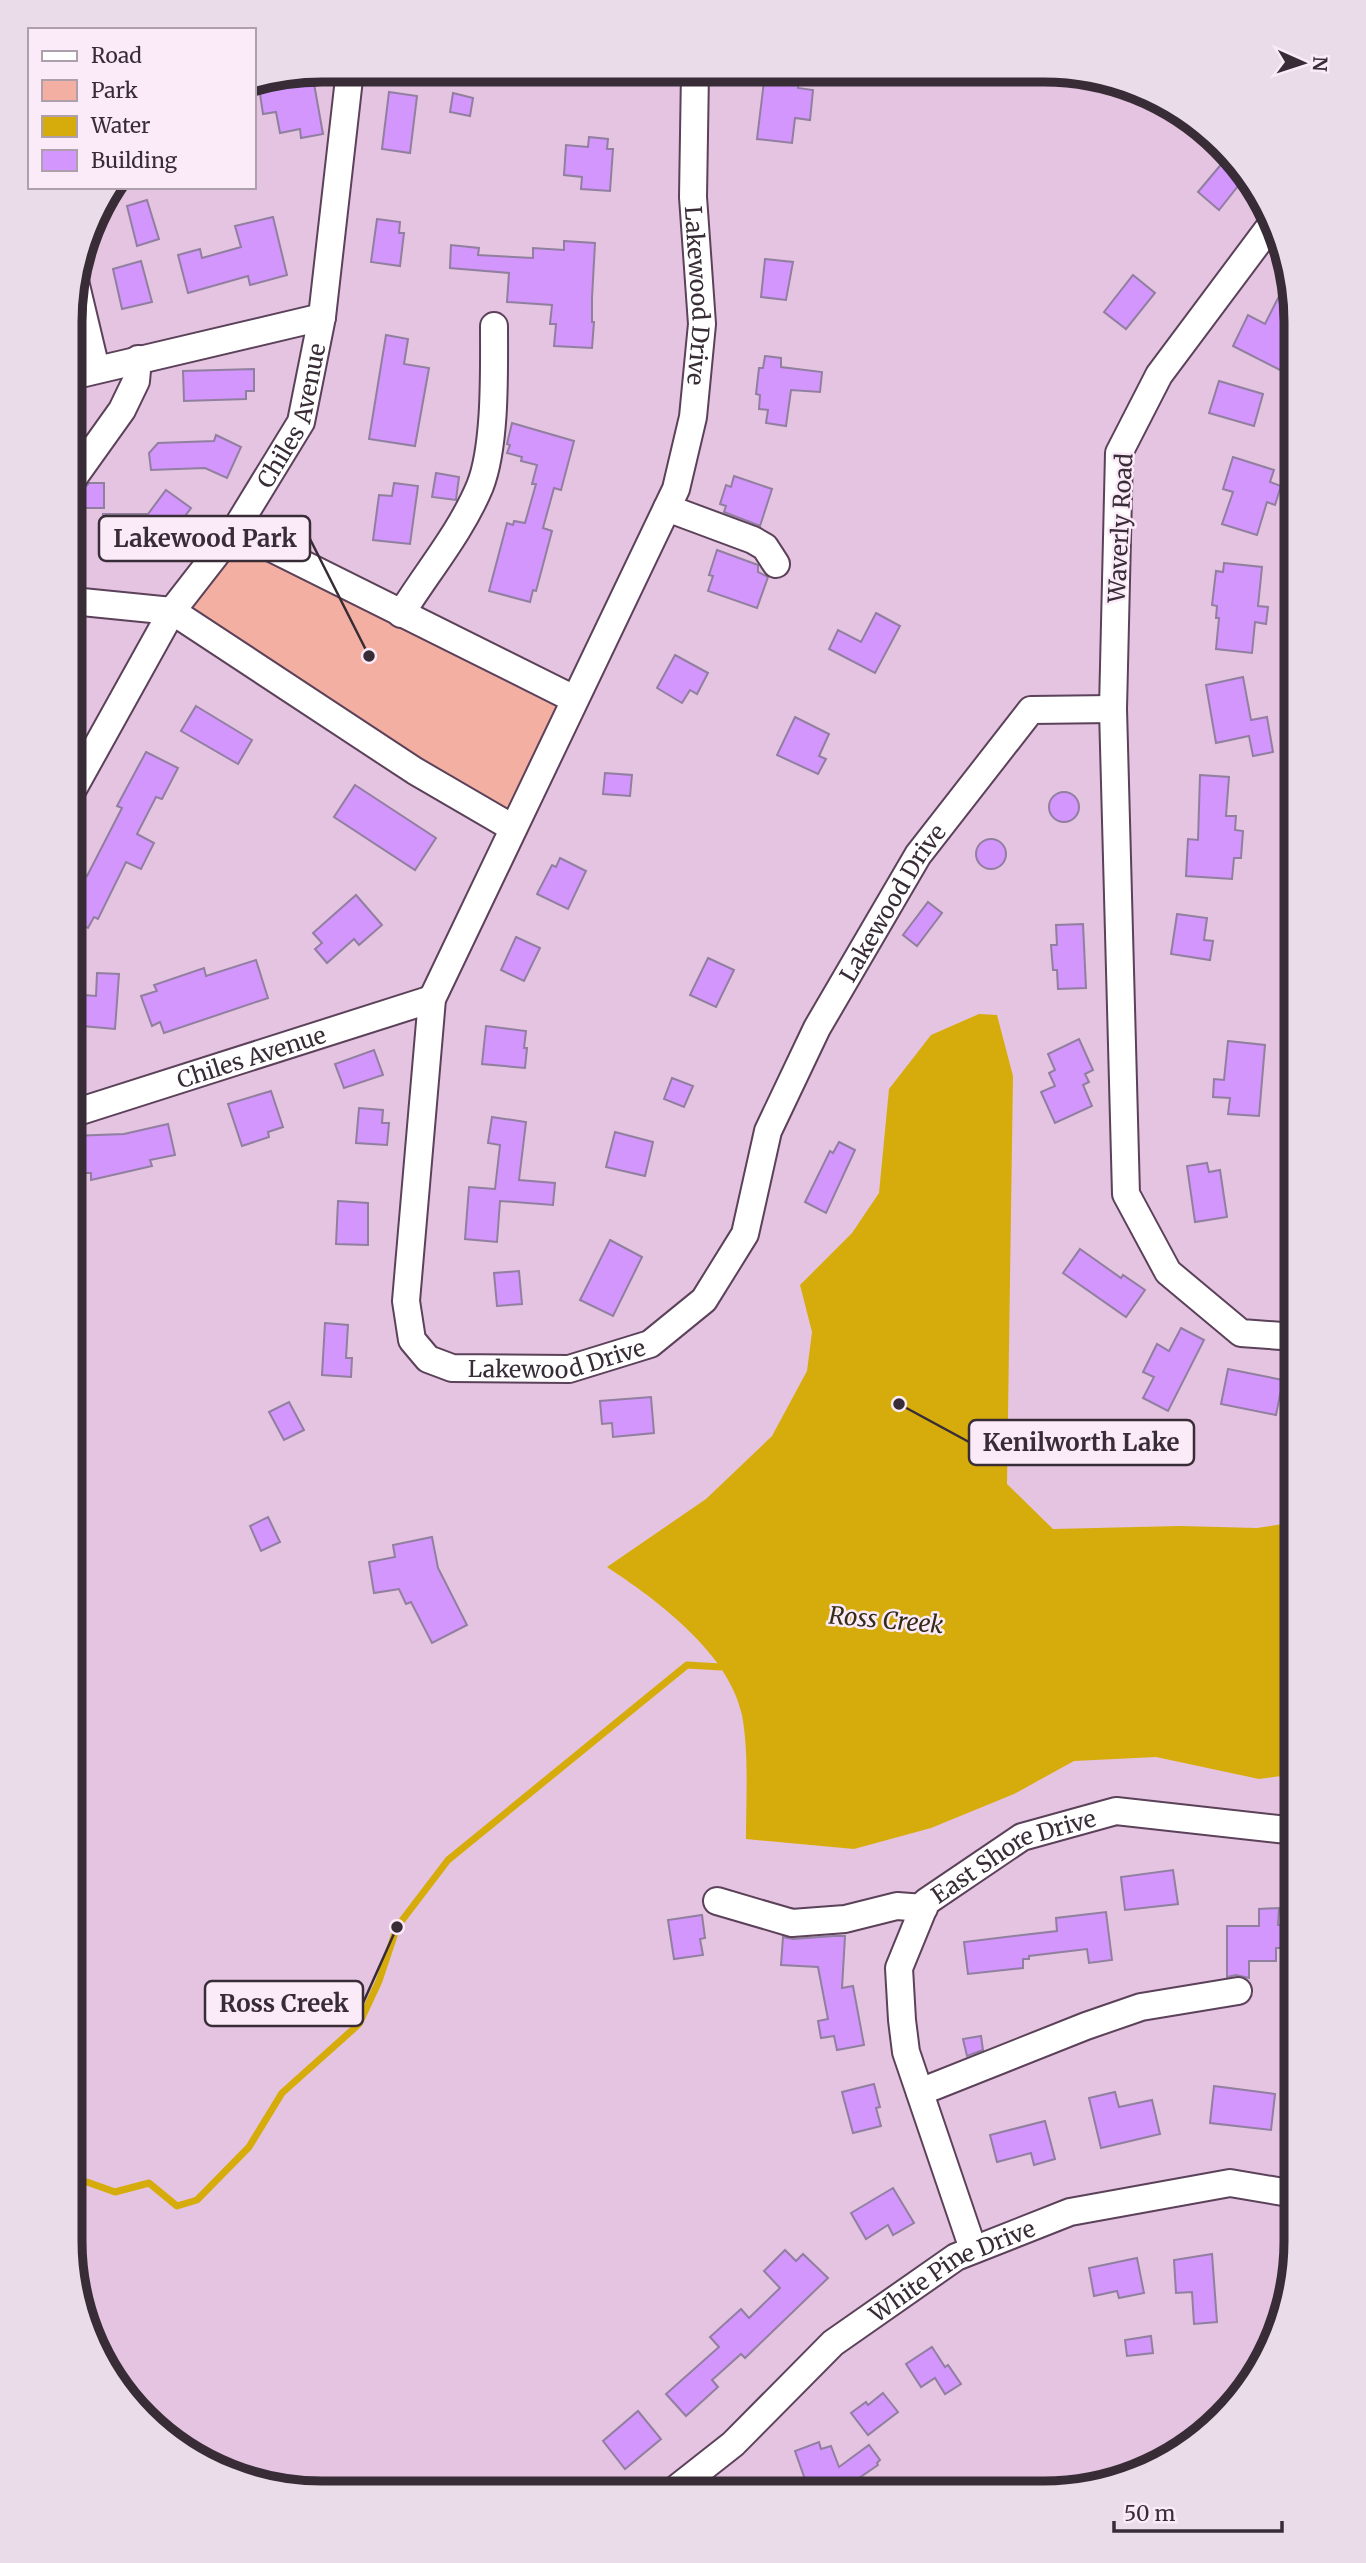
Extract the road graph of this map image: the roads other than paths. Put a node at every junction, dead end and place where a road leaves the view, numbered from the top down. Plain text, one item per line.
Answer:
1 (349, 82) edge
2 (695, 82) edge
3 (1266, 232) edge
4 (322, 317) junction
5 (494, 326) dead end
6 (82, 352) edge
7 (138, 359) junction
8 (84, 372) edge
9 (82, 466) edge
10 (667, 508) junction
11 (235, 530) junction
12 (776, 564) dead end
13 (82, 602) edge
14 (172, 611) junction
15 (401, 614) junction
16 (574, 699) junction
17 (1113, 709) junction
18 (82, 773) edge
19 (513, 828) junction
20 (432, 999) junction
21 (82, 1110) edge
22 (1283, 1336) edge
23 (1283, 1830) edge
24 (717, 1901) dead end
25 (924, 1908) junction
26 (1238, 1991) dead end
27 (920, 2092) junction
28 (1283, 2192) edge
29 (973, 2249) junction
30 (686, 2481) edge

1 - 4 street, Chiles Avenue
2 - 10 street, Lakewood Drive
3 - 17 street, Waverly Road
4 - 7 street
4 - 11 street, Chiles Avenue
5 - 15 street
6 - 8 street
7 - 8 street
7 - 9 street
10 - 12 street
10 - 16 street, Lakewood Drive
11 - 14 street, Chiles Avenue
11 - 15 street
13 - 14 street
14 - 18 street, Chiles Avenue
14 - 19 street
15 - 16 street
16 - 19 street, Lakewood Drive
17 - 20 street, Lakewood Drive
17 - 22 street
19 - 20 street, Lakewood Drive
20 - 21 street, Chiles Avenue
23 - 25 street, East Shore Drive
24 - 25 street
25 - 27 street, East Shore Drive
26 - 27 street
27 - 29 street, East Shore Drive
28 - 29 street, White Pine Drive
29 - 30 street, White Pine Drive

